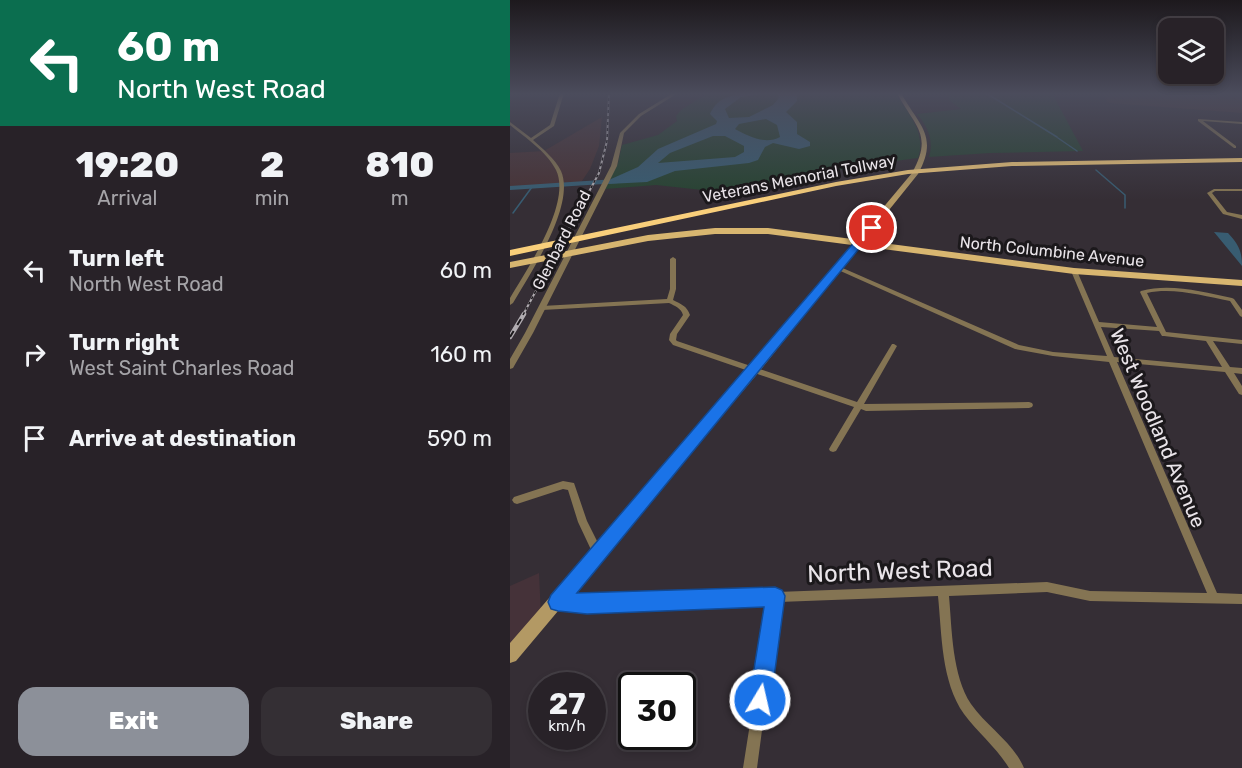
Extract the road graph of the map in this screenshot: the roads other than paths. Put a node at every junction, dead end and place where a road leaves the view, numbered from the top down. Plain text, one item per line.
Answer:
1 (517, 129) edge
2 (548, 129) edge
3 (624, 129) edge
4 (921, 129) edge
5 (1211, 129) edge
6 (531, 140) junction
7 (1235, 147) dead end
8 (1242, 158) edge
9 (1242, 190) edge
10 (1242, 217) edge
11 (860, 243) junction
12 (510, 246) edge
13 (510, 253) edge
14 (672, 259) dead end
15 (510, 265) edge
16 (838, 268) junction
17 (1074, 271) junction
18 (1242, 283) edge
19 (670, 301) junction
20 (510, 303) edge
21 (542, 308) junction
22 (1242, 315) edge
23 (1096, 324) junction
24 (1161, 329) junction
25 (1208, 339) junction
26 (1242, 342) edge
27 (894, 346) dead end
28 (1110, 359) junction
29 (510, 366) edge
30 (754, 370) junction
31 (1227, 370) junction
32 (1242, 371) edge
33 (1242, 392) edge
34 (1029, 405) dead end
35 (858, 406) junction
36 (833, 449) dead end
37 (517, 500) dead end
38 (599, 554) junction
39 (943, 591) junction
40 (775, 596) junction
41 (1214, 598) junction
42 (1242, 599) edge
43 (558, 602) junction
44 (510, 655) edge
45 (750, 768) edge
46 (1017, 768) edge

1 - 6 street
2 - 6 street
3 - 21 street, Glenbard Road
4 - 11 main road
5 - 7 street
6 - 20 street
8 - 12 highway, Veterans Memorial Tollway
8 - 13 highway, Veterans Memorial Tollway
9 - 10 street
11 - 15 main road, North Columbine Avenue
11 - 16 main road
11 - 17 main road, North Columbine Avenue
14 - 19 street
16 - 28 street
16 - 30 main road
17 - 18 main road, North Columbine Avenue
17 - 23 street, West Woodland Avenue
19 - 21 street
19 - 30 street
21 - 29 street, Glenbard Road
22 - 24 street
23 - 24 street
23 - 28 street, West Woodland Avenue
24 - 25 street
25 - 26 street
25 - 31 street
27 - 35 street
28 - 31 street
28 - 41 street, West Woodland Avenue
30 - 35 street
30 - 38 main road
31 - 32 street
31 - 33 street
34 - 35 street
35 - 36 street
37 - 38 street
38 - 43 main road
39 - 40 street, North West Road
39 - 41 street, North West Road
39 - 46 street
40 - 43 street, North West Road
40 - 45 street
41 - 42 street, North West Road
43 - 44 main road

